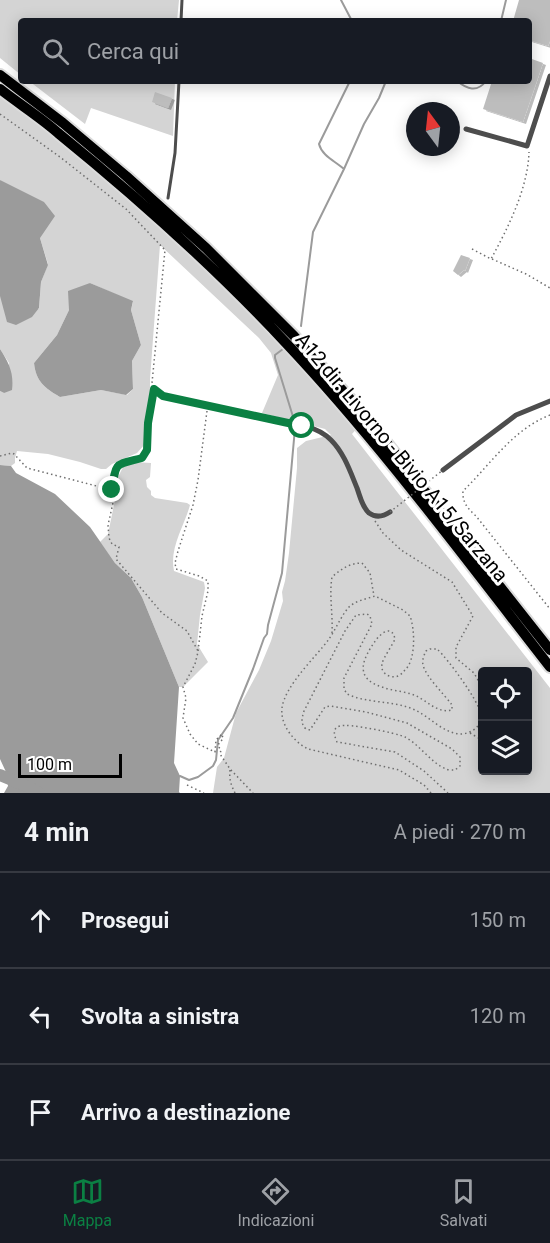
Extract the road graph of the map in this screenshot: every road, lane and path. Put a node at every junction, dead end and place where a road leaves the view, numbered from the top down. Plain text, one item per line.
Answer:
1 (182, 0) edge
2 (181, 18) edge
3 (0, 75) edge
4 (550, 76) edge
5 (179, 84) edge
6 (0, 89) edge
7 (0, 114) edge
8 (466, 129) dead end
9 (526, 146) junction
10 (168, 198) dead end
11 (472, 249) dead end
12 (491, 259) junction
13 (550, 288) edge
14 (154, 389) junction
15 (550, 401) edge
16 (208, 405) junction
17 (550, 415) edge
18 (0, 456) edge
19 (443, 470) joint
20 (112, 490) junction
21 (390, 512) joint
22 (369, 513) junction
23 (375, 596) junction
24 (550, 609) edge
25 (332, 634) junction
26 (550, 650) edge
27 (198, 652) junction
28 (550, 667) edge
29 (478, 679) edge
30 (469, 732) junction
31 (478, 737) edge
32 (230, 769) junction
33 (187, 785) dead end
34 (201, 793) edge
35 (235, 793) edge
36 (253, 793) edge
37 (431, 793) edge
38 (448, 793) edge

1 - 2 lane
3 - 26 highway
4 - 9 street
5 - 10 lane
6 - 28 highway, A12 dir. Livorno - Bivio A15/Sarzana
7 - 14 path
8 - 9 street
9 - 12 path
11 - 12 path
12 - 13 path
14 - 16 path
14 - 20 path
15 - 19 street
16 - 22 street
16 - 27 path
17 - 24 path
18 - 20 path
19 - 21 path, bridge
20 - 27 path
21 - 22 street
22 - 29 path
23 - 25 path
23 - 25 path
23 - 30 path
25 - 37 path
27 - 32 path
30 - 31 path
30 - 38 path
32 - 35 path
32 - 36 path
33 - 34 path

